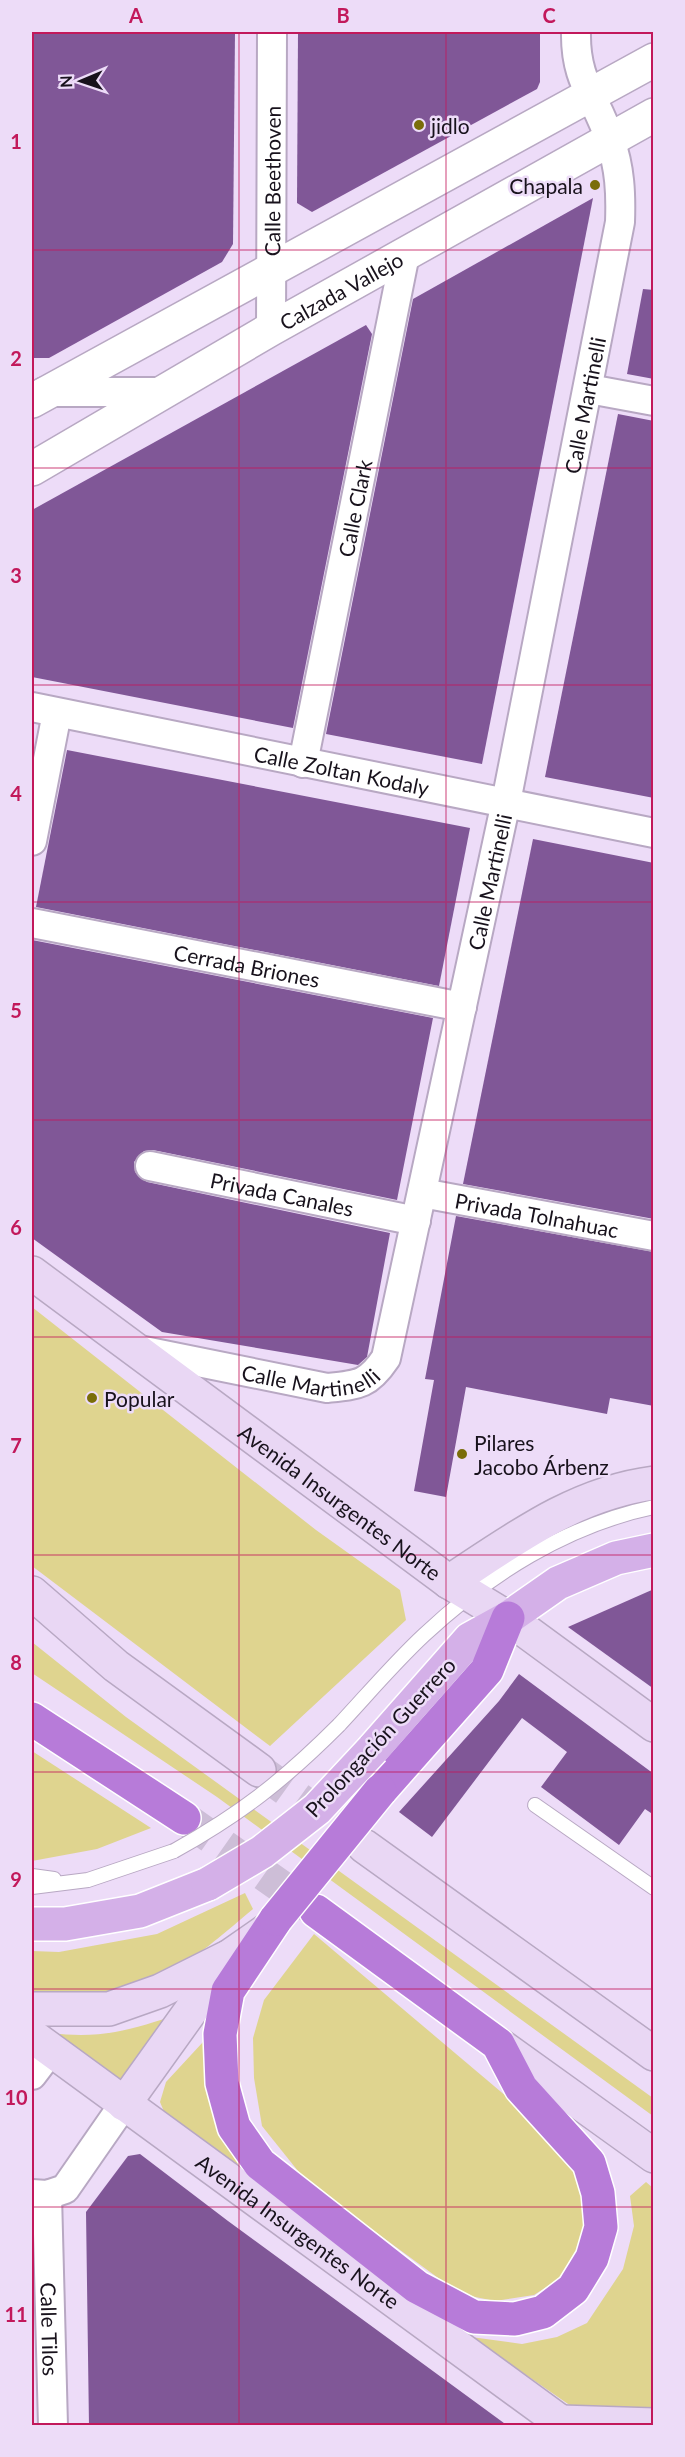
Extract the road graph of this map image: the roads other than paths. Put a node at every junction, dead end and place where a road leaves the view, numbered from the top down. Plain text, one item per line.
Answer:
1 (272, 32) edge
2 (576, 32) edge
3 (654, 60) edge
4 (589, 97) junction
5 (654, 115) edge
6 (610, 139) junction
7 (405, 254) junction
8 (270, 270) junction
9 (271, 329) junction
10 (589, 389) junction
11 (162, 392) junction
12 (37, 395) edge
13 (654, 401) edge
14 (32, 470) edge
15 (44, 710) edge
16 (303, 763) junction
17 (506, 802) junction
18 (654, 832) edge
19 (32, 841) edge
20 (32, 923) edge
21 (462, 1007) junction
22 (150, 1166) dead end
23 (422, 1193) junction
24 (416, 1221) junction
25 (654, 1236) edge
26 (32, 1273) edge
27 (134, 1349) junction
28 (654, 1483) edge
29 (654, 1507) edge
30 (654, 1550) edge
31 (460, 1589) junction
32 (32, 1593) edge
33 (508, 1618) junction
34 (32, 1719) edge
35 (654, 1725) edge
36 (259, 1770) tunnel mouth
37 (535, 1805) dead end
38 (184, 1818) tunnel mouth
39 (364, 1846) tunnel mouth
40 (32, 1876) edge
41 (68, 1881) junction
42 (32, 1887) edge
43 (654, 1888) edge
44 (316, 1911) tunnel mouth
45 (32, 1924) edge
46 (271, 1925) junction
47 (230, 1956) junction
48 (32, 2009) edge
49 (498, 2044) junction
50 (38, 2054) edge
51 (654, 2054) edge
52 (124, 2104) junction
53 (654, 2156) edge
54 (39, 2195) edge
55 (563, 2424) edge
56 (654, 2425) edge
57 (53, 2426) edge

1 - 8 street, Calle Beethoven
2 - 4 street, Calle Martinelli
3 - 4 street
4 - 6 street, Calle Martinelli
4 - 8 street
5 - 6 street, Calzada Vallejo
6 - 7 street, Calzada Vallejo
6 - 10 street, Calle Martinelli
7 - 9 street, Calzada Vallejo
7 - 16 street, Calle Clark
8 - 9 street, Calle Beethoven
8 - 12 street
9 - 11 street, Calzada Vallejo
10 - 13 street
10 - 17 street, Calle Martinelli
11 - 12 street
11 - 14 street, Calzada Vallejo
15 - 16 street, Calle Zoltan Kodaly
15 - 19 street
16 - 17 street, Calle Zoltan Kodaly
17 - 18 street, Calle Zoltan Kodaly
17 - 21 street, Calle Martinelli
20 - 21 street, Cerrada Briones
21 - 23 street, Calle Martinelli
22 - 24 street, Privada Canales
23 - 24 street, Calle Martinelli
23 - 25 street, Privada Tolnahuac
24 - 27 street, Calle Martinelli
26 - 27 main road, Avenida Insurgentes Norte
27 - 31 main road, Avenida Insurgentes Norte
28 - 31 main road
29 - 31 lane
30 - 33 main road, Prolongación Guerrero
31 - 33 main road, Avenida Insurgentes Norte
31 - 41 lane, bridge
32 - 36 main road
33 - 35 main road, Avenida Insurgentes Norte
33 - 45 main road, Prolongación Guerrero, bridge
33 - 46 highway, bridge
34 - 38 highway
37 - 43 lane
39 - 51 main road
40 - 41 lane
41 - 42 lane
44 - 49 highway
46 - 47 main road
46 - 49 highway
47 - 48 main road
47 - 52 main road
49 - 53 main road
50 - 52 main road, Avenida Insurgentes Norte
52 - 54 street
52 - 55 main road, Avenida Insurgentes Norte
54 - 57 street, Calle Tilos
55 - 56 main road

